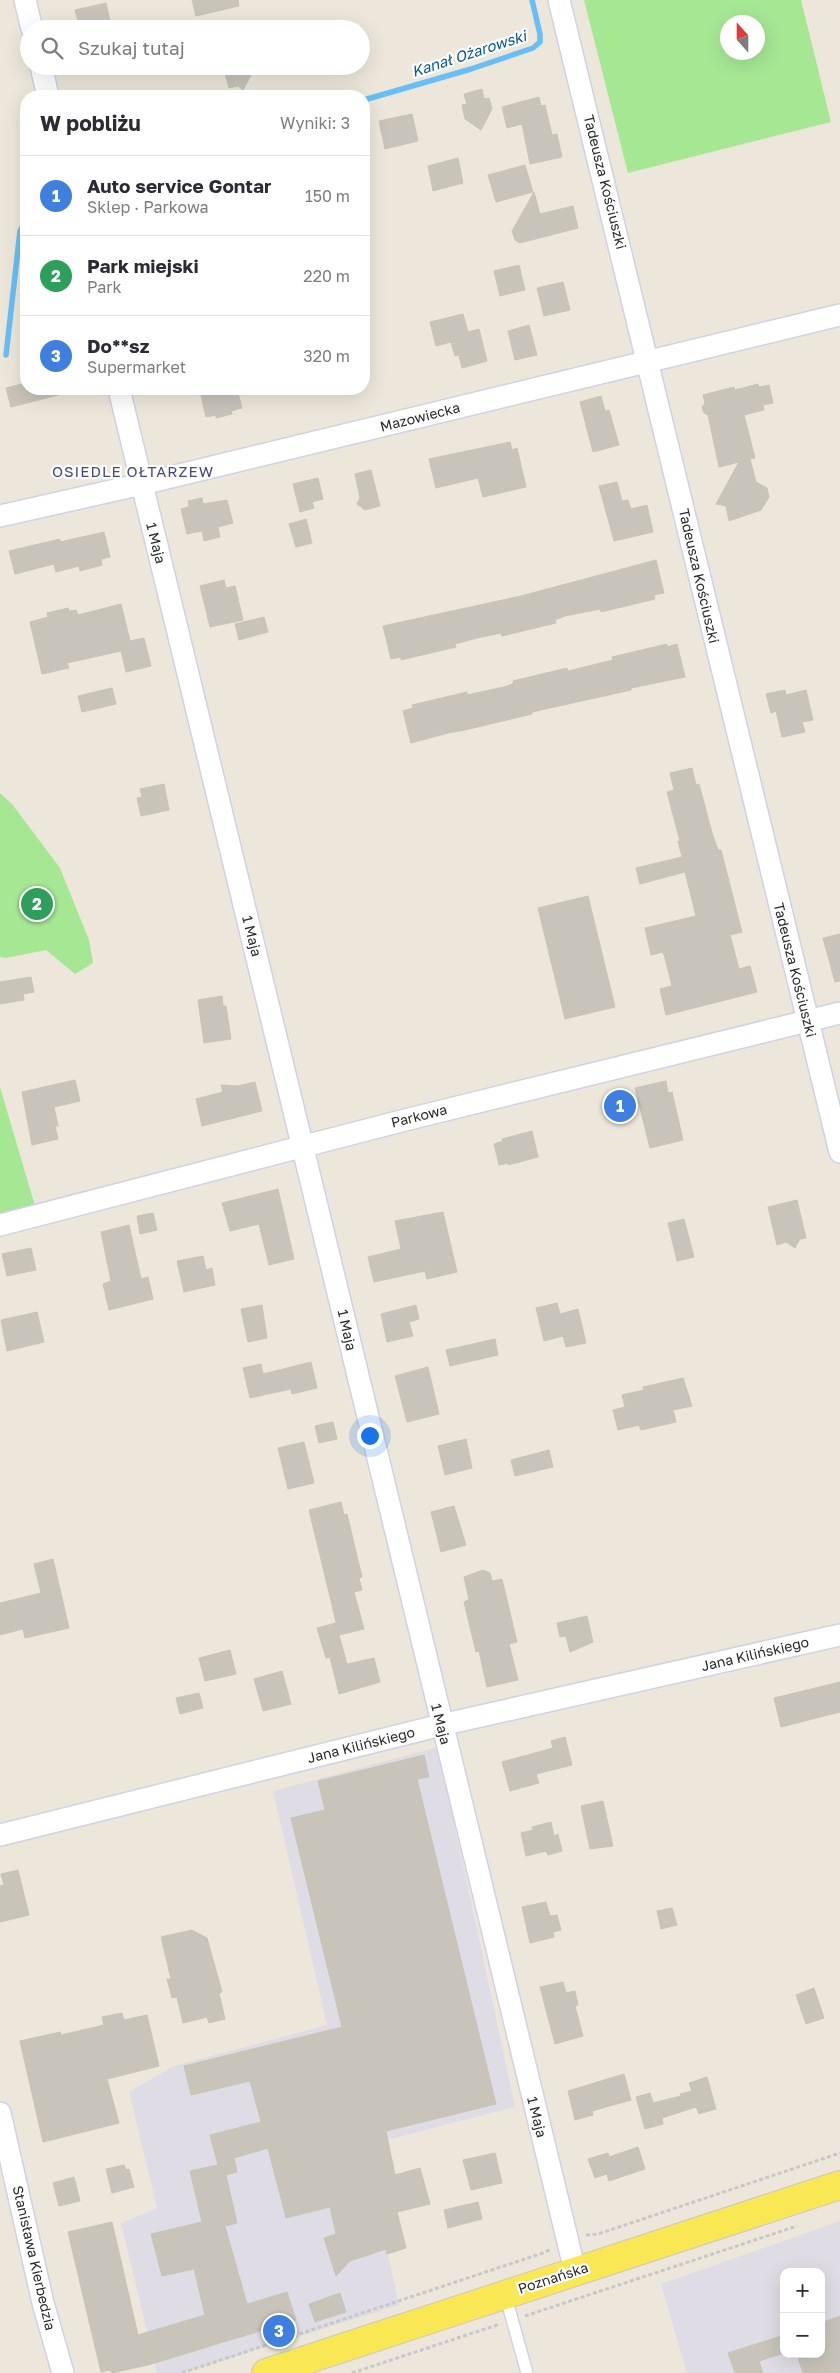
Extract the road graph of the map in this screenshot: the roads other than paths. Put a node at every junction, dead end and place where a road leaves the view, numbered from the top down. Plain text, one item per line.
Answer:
1 (25, 0) edge
2 (559, 0) edge
3 (30, 20) edge
4 (43, 75) edge
5 (47, 90) edge
6 (840, 314) edge
7 (649, 361) junction
8 (120, 395) edge
9 (142, 484) junction
10 (0, 516) edge
11 (840, 1013) edge
12 (808, 1021) junction
13 (302, 1147) junction
14 (840, 1152) edge
15 (0, 1226) edge
16 (840, 1635) edge
17 (441, 1725) junction
18 (0, 1835) edge
19 (0, 2113) edge
20 (840, 2185) edge
21 (575, 2271) junction
22 (505, 2294) junction
23 (63, 2373) edge
24 (266, 2373) edge
25 (527, 2373) edge

1 - 3 street
2 - 7 street, Tadeusza Kościuszki
4 - 5 street
6 - 7 street, Mazowiecka
7 - 9 street, Mazowiecka
7 - 12 street, Tadeusza Kościuszki
8 - 9 street, 1 Maja
9 - 10 street, Mazowiecka
9 - 13 street, 1 Maja
11 - 12 street, Parkowa
12 - 13 street, Parkowa
12 - 14 street, Tadeusza Kościuszki
13 - 15 street, Parkowa
13 - 17 street, 1 Maja
16 - 17 street, Jana Kilińskiego
17 - 18 street, Jana Kilińskiego
17 - 21 street, 1 Maja
19 - 23 street, Stanisława Kierbedzia
20 - 21 main road, Poznańska
21 - 22 main road, Poznańska
22 - 24 main road, Poznańska
22 - 25 lane

